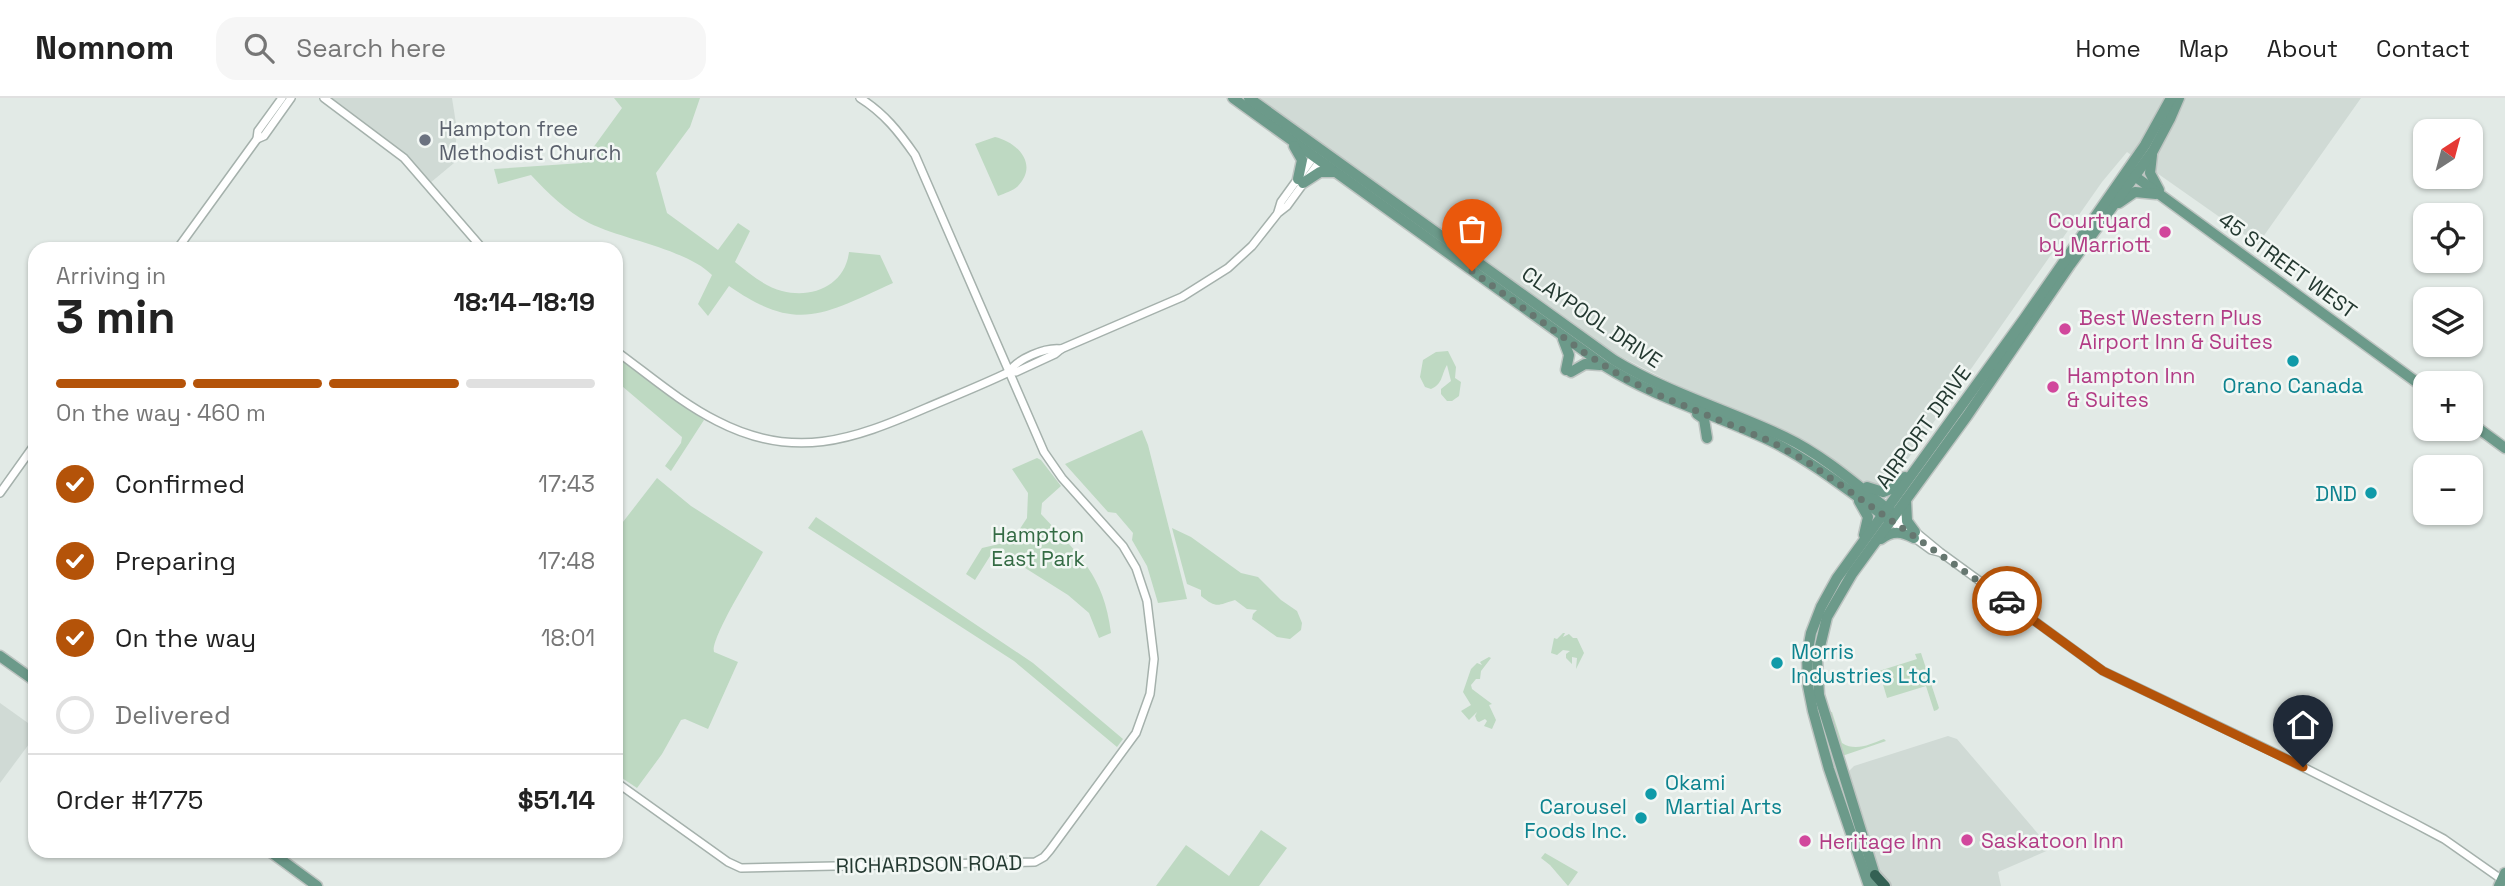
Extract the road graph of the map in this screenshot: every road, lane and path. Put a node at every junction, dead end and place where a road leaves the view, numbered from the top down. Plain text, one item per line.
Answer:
1 (282, 98) edge
2 (291, 98) edge
3 (324, 98) edge
4 (860, 98) edge
5 (1233, 98) edge
6 (1249, 98) edge
7 (2171, 98) edge
8 (2179, 98) edge
9 (1284, 135) junction
10 (257, 139) junction
11 (2153, 150) junction
12 (1320, 155) junction
13 (2131, 173) junction
14 (1339, 174) junction
15 (1301, 181) junction
16 (2163, 197) junction
17 (2110, 210) junction
18 (182, 242) edge
19 (477, 242) edge
20 (1561, 335) junction
21 (623, 356) edge
22 (1605, 366) junction
23 (1009, 372) junction
24 (2413, 380) edge
25 (1689, 408) junction
26 (1736, 426) junction
27 (2483, 431) edge
28 (2505, 447) edge
29 (28, 454) edge
30 (1926, 457) junction
31 (1844, 481) junction
32 (0, 493) edge
33 (1906, 500) junction
34 (1889, 515) junction
35 (1915, 535) junction
36 (1864, 549) junction
37 (0, 656) edge
38 (28, 676) edge
39 (623, 787) edge
40 (279, 858) edge
41 (1877, 881) edge
42 (2499, 881) edge
43 (317, 886) edge
44 (1869, 886) edge
45 (1885, 886) edge

1 - 10 street
2 - 10 street
3 - 19 street
4 - 23 street
5 - 9 main road, CLAYPOOL DRIVE
6 - 12 main road, CLAYPOOL DRIVE
7 - 13 main road, AIRPORT DRIVE
8 - 11 main road, AIRPORT DRIVE
9 - 12 main road, CLAYPOOL DRIVE
9 - 15 main road
10 - 18 street
11 - 13 main road, AIRPORT DRIVE
11 - 16 main road
12 - 14 main road, CLAYPOOL DRIVE
12 - 15 street
12 - 31 main road, CLAYPOOL DRIVE
13 - 16 main road, 45 STREET WEST
13 - 17 main road, AIRPORT DRIVE
13 - 30 main road, AIRPORT DRIVE
14 - 15 main road
14 - 20 main road, CLAYPOOL DRIVE
15 - 23 street
16 - 17 main road
16 - 24 main road, 45 STREET WEST
17 - 33 main road, AIRPORT DRIVE
20 - 22 main road, CLAYPOOL DRIVE
20 - 22 main road
21 - 23 street
22 - 25 main road, CLAYPOOL DRIVE
23 - 39 street, RICHARDSON ROAD
25 - 26 main road, CLAYPOOL DRIVE
25 - 26 main road
26 - 31 main road, CLAYPOOL DRIVE
27 - 28 main road
29 - 32 street
30 - 31 main road
30 - 34 main road, AIRPORT DRIVE
31 - 34 main road, CLAYPOOL DRIVE
31 - 36 main road
33 - 34 main road, AIRPORT DRIVE
33 - 35 main road
34 - 35 street
34 - 36 main road, AIRPORT DRIVE
35 - 36 main road
35 - 42 street
36 - 41 main road, AIRPORT DRIVE
36 - 44 main road, AIRPORT DRIVE
37 - 38 main road
40 - 43 main road
41 - 45 highway

